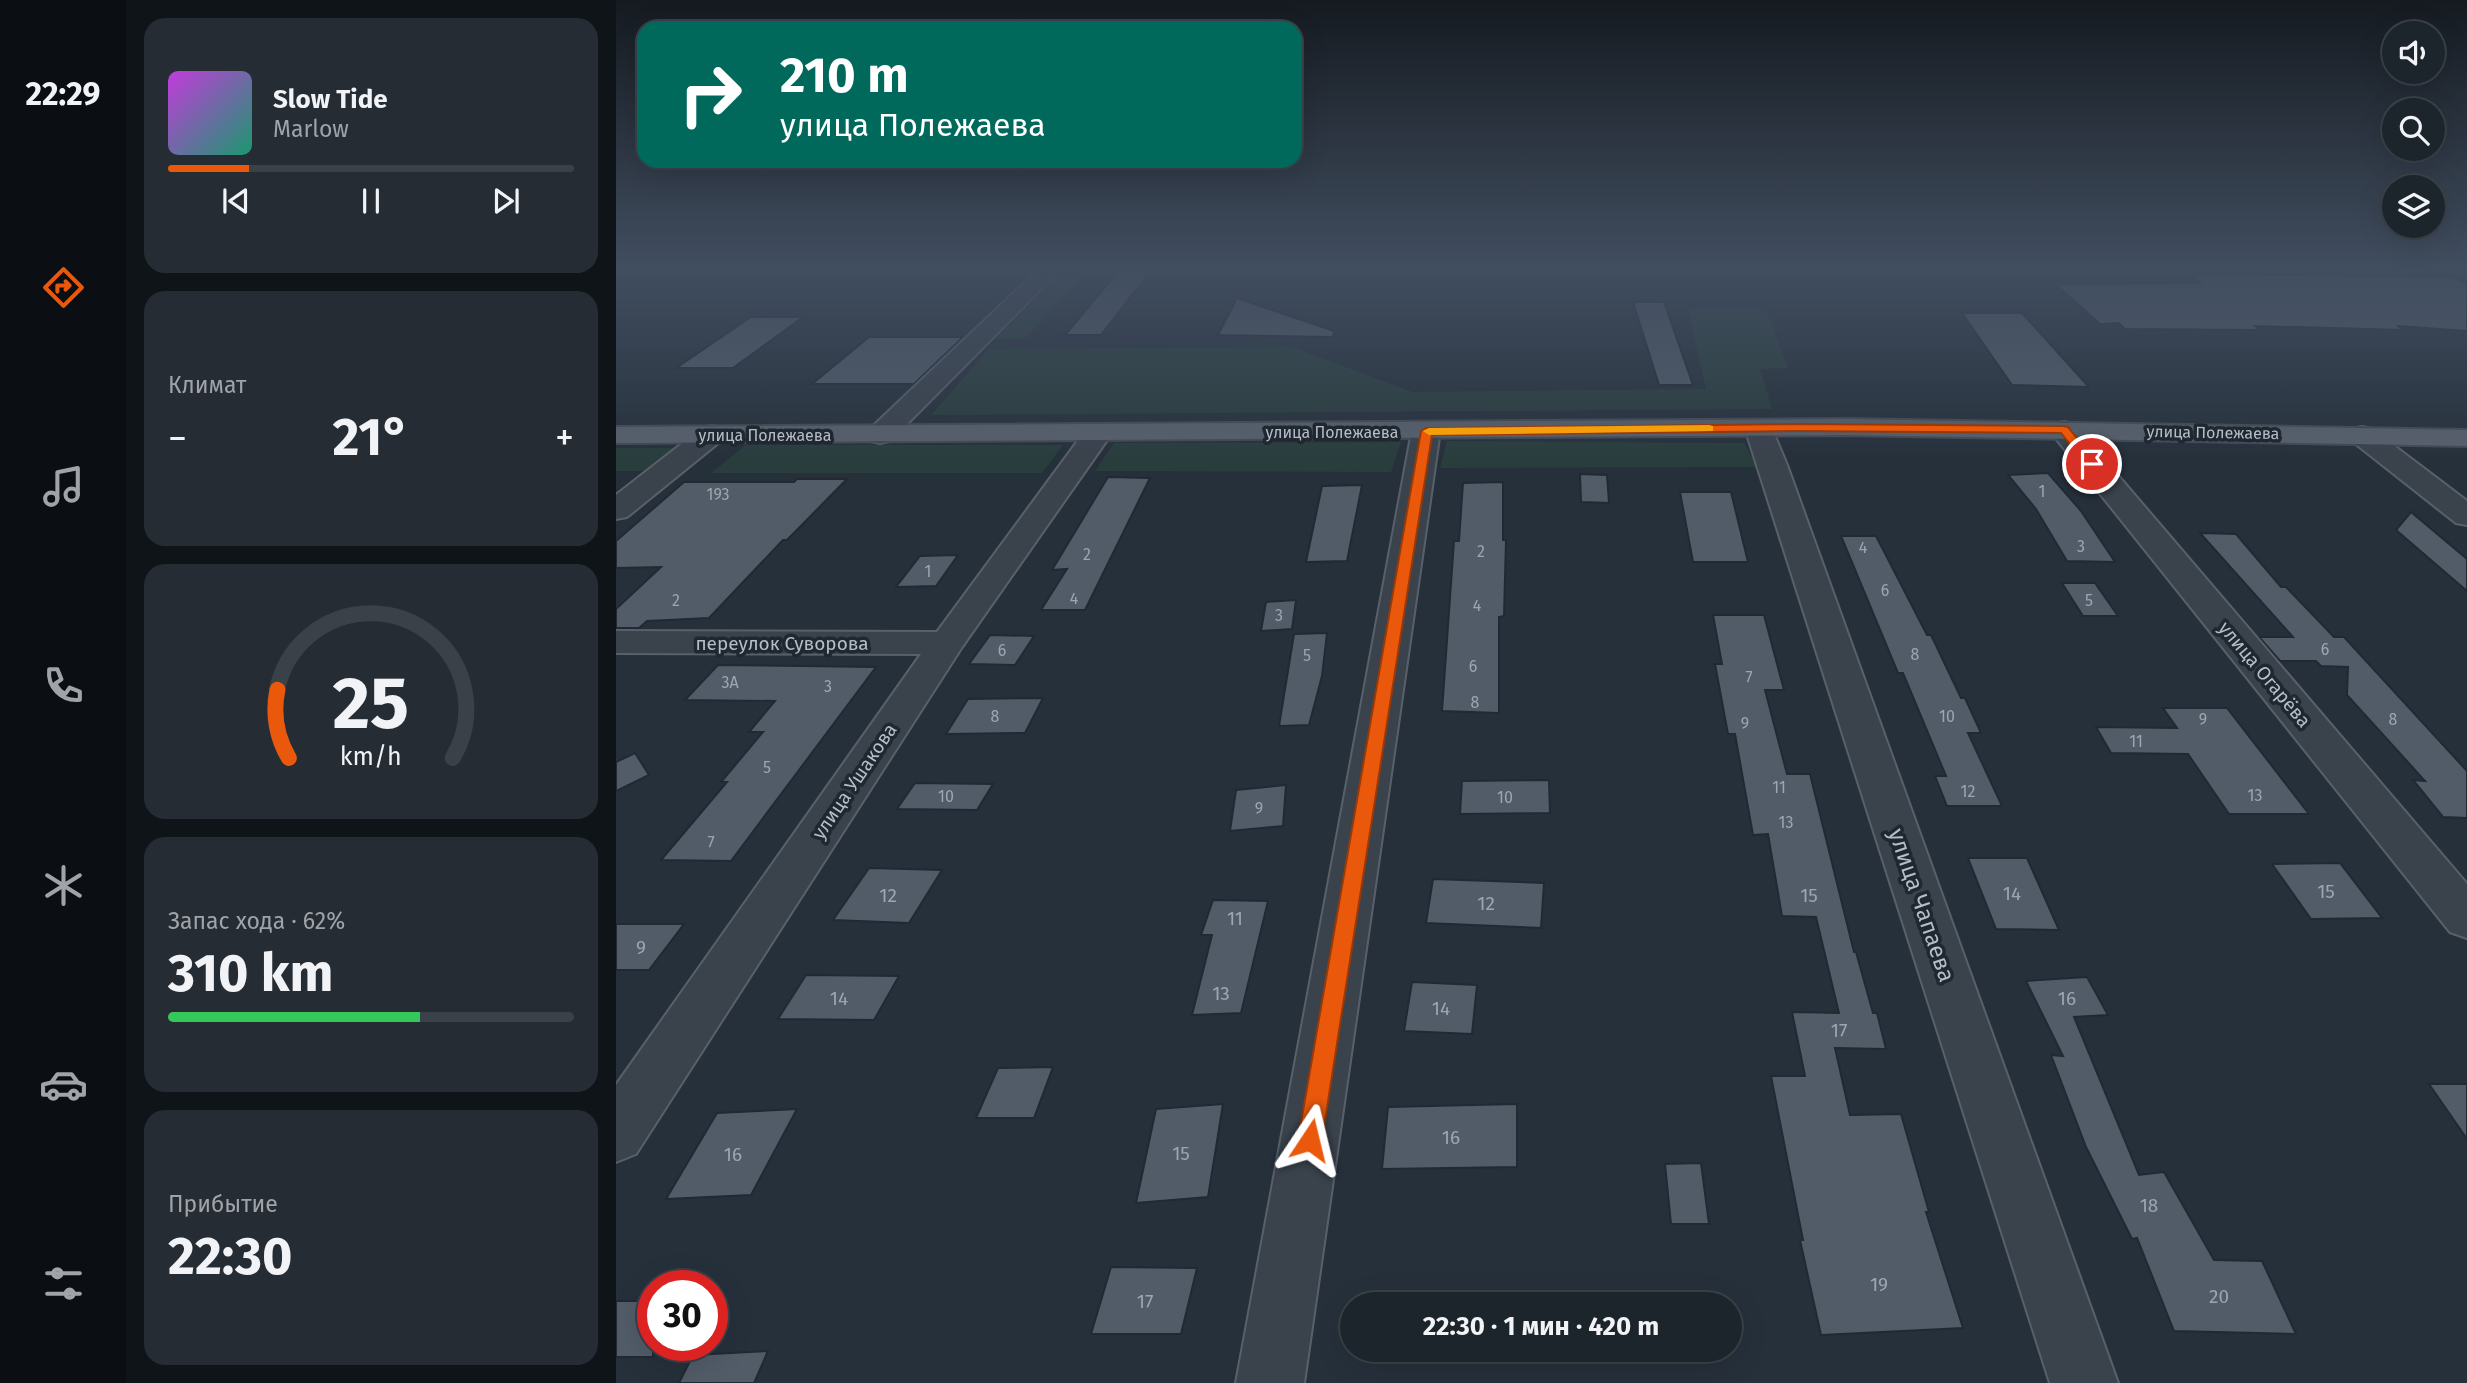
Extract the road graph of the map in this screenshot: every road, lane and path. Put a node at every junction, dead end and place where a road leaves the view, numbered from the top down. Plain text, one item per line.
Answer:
1 (986, 333) edge
2 (1759, 428) junction
3 (2064, 430) junction
4 (1426, 431) junction
5 (1098, 433) junction
6 (616, 435) edge
7 (712, 435) junction
8 (880, 435) junction
9 (2362, 435) junction
10 (2467, 438) edge
11 (616, 510) edge
12 (2467, 516) edge
13 (616, 642) edge
14 (947, 643) junction
15 (2467, 918) edge
16 (616, 1134) edge
17 (1269, 1383) edge
18 (2084, 1383) edge

1 - 8 street
2 - 3 main road, улица Полежаева
2 - 4 main road, улица Полежаева
2 - 18 street, улица Чапаева
3 - 9 main road, улица Полежаева
3 - 15 street, улица Огарёва
4 - 5 main road, улица Полежаева
4 - 17 street
5 - 8 main road, улица Полежаева
5 - 14 street, улица Ушакова
6 - 7 main road, улица Полежаева
7 - 8 main road, улица Полежаева
7 - 11 street
9 - 10 main road, улица Полежаева
9 - 12 street
13 - 14 street, переулок Суворова
14 - 16 street, улица Ушакова

